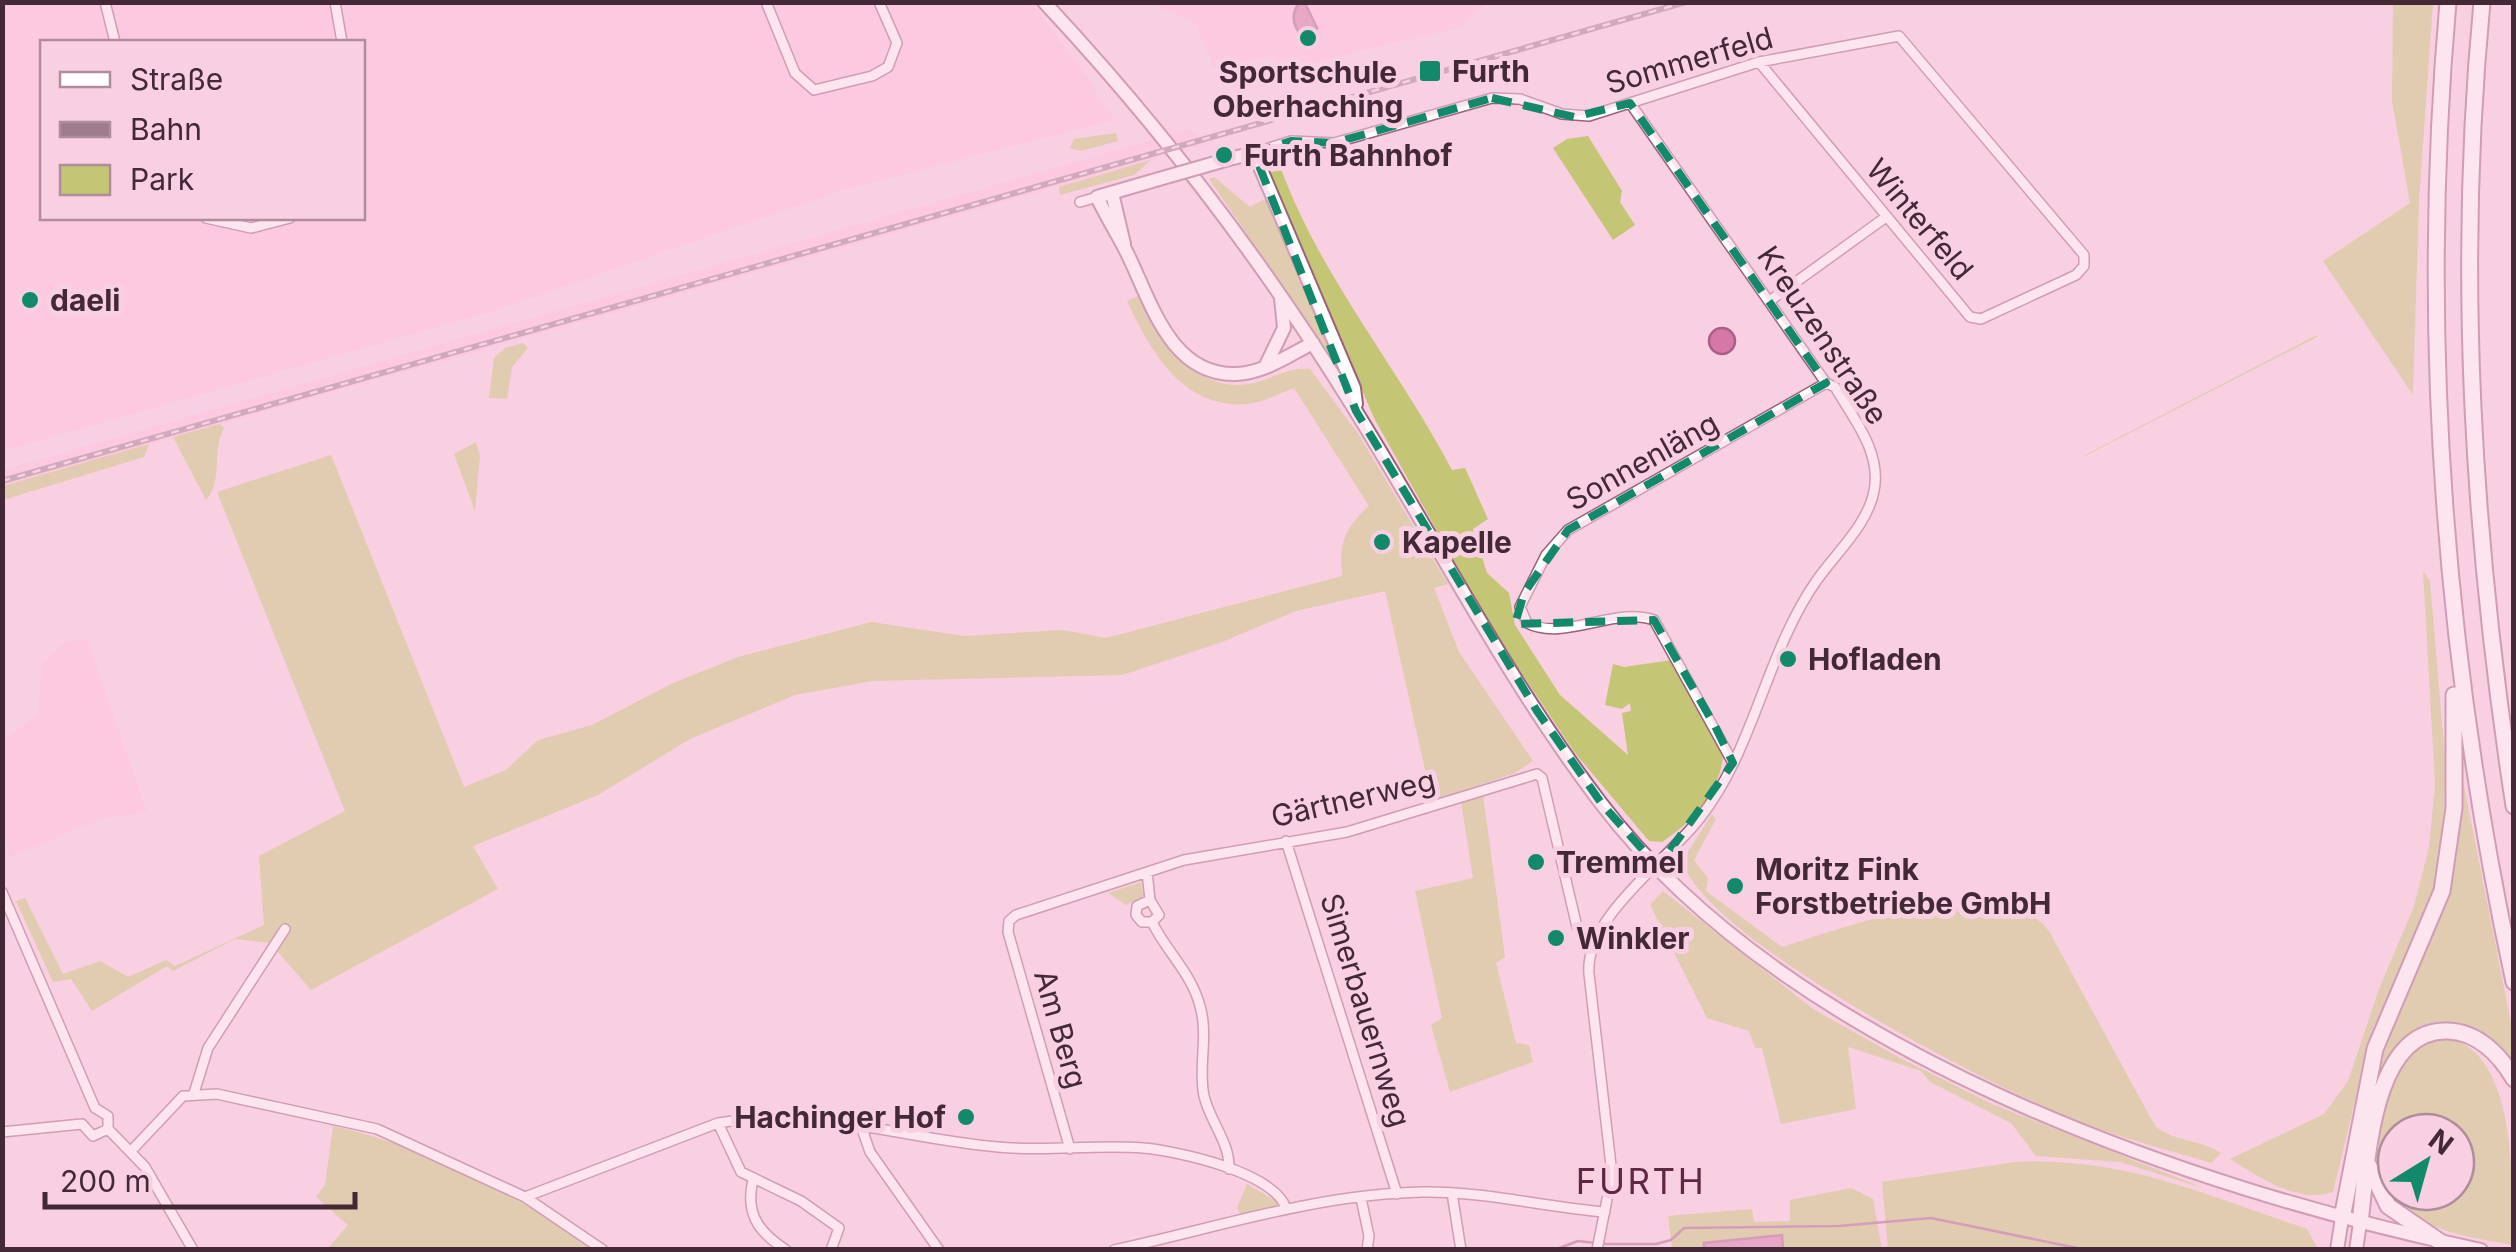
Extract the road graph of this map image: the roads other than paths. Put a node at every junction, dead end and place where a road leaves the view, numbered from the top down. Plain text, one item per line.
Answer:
1 (105, 2) edge
2 (335, 2) edge
3 (766, 2) edge
4 (878, 2) edge
5 (1044, 2) edge
6 (2448, 2) edge
7 (2482, 2) edge
8 (114, 40) edge
9 (342, 40) edge
10 (1759, 62) junction
11 (1630, 104) junction
12 (1254, 152) junction
13 (1112, 193) junction
14 (1097, 197) junction
15 (1080, 202) dead end
16 (1886, 217) junction
17 (215, 220) edge
18 (282, 220) edge
19 (1124, 246) junction
20 (2076, 275) joint
21 (1281, 295) junction
22 (1771, 300) junction
23 (1313, 343) junction
24 (1262, 369) junction
25 (1830, 385) junction
26 (1356, 411) junction
27 (2454, 641) junction
28 (1733, 763) junction
29 (2514, 806) edge
30 (1286, 841) junction
31 (1658, 866) junction
32 (1147, 872) junction
33 (2, 892) edge
34 (1150, 900) junction
35 (1009, 922) joint
36 (1152, 922) junction
37 (286, 929) dead end
38 (1592, 942) junction
39 (2514, 982) edge
40 (2514, 1079) edge
41 (194, 1094) junction
42 (95, 1108) junction
43 (718, 1123) junction
44 (860, 1123) junction
45 (82, 1124) junction
46 (108, 1129) junction
47 (2, 1132) edge
48 (1070, 1149) junction
49 (132, 1150) junction
50 (2368, 1163) junction
51 (1229, 1169) junction
52 (753, 1180) junction
53 (1452, 1192) junction
54 (1397, 1194) junction
55 (525, 1197) junction
56 (1361, 1198) junction
57 (1286, 1208) junction
58 (1605, 1212) junction
59 (2342, 1218) junction
60 (2360, 1223) junction
61 (2439, 1240) junction
62 (1597, 1245) edge
63 (193, 1250) edge
64 (603, 1250) edge
65 (786, 1250) edge
66 (831, 1250) edge
67 (939, 1250) edge
68 (1114, 1250) edge
69 (1367, 1250) edge
70 (1461, 1250) edge
71 (2337, 1250) edge
72 (2356, 1250) edge
73 (2482, 1250) edge

1 - 8 street
2 - 9 street
3 - 4 street
5 - 21 main road
6 - 27 highway
7 - 29 highway
10 - 11 street, Sommerfeld
10 - 16 street, Winterfeld
10 - 20 street, Sommerfeld
11 - 12 street, Sommerfeld
11 - 22 street, Kreuzenstraße
12 - 13 main road, bridge
12 - 26 main road
13 - 14 main road
13 - 19 main road
14 - 15 street
14 - 19 main road
16 - 20 street, Winterfeld
16 - 22 street
17 - 18 street
19 - 24 main road
21 - 23 main road
21 - 24 main road
22 - 25 street, Kreuzenstraße
23 - 24 main road
23 - 26 main road
25 - 28 street, Kreuzenstraße
25 - 28 street, Sonnenläng
26 - 31 main road
27 - 39 highway
27 - 59 highway
28 - 31 street, Kreuzenstraße
30 - 32 street, Gärtnerweg
30 - 38 street, Gärtnerweg
30 - 54 street, Simerbauernweg
31 - 38 street, Kreuzenstraße
31 - 59 main road
32 - 34 street
32 - 35 street, Gärtnerweg
33 - 42 street
34 - 36 street
34 - 36 street
35 - 48 street, Am Berg
36 - 51 street
37 - 41 street
38 - 58 street
40 - 50 highway
41 - 49 street
41 - 55 street
42 - 45 street
42 - 46 street
43 - 44 street
43 - 52 street
43 - 55 street
44 - 48 street
44 - 67 street
45 - 46 street
45 - 47 street
46 - 49 street
48 - 51 street
49 - 63 street
50 - 60 highway
50 - 61 highway
51 - 57 street
52 - 65 street
52 - 66 street
53 - 54 street
53 - 58 street
53 - 70 street
54 - 56 street
55 - 64 street
56 - 57 street
56 - 69 street
57 - 68 street
58 - 62 street
59 - 60 main road
59 - 71 main road
60 - 61 main road
60 - 72 main road
61 - 73 main road

